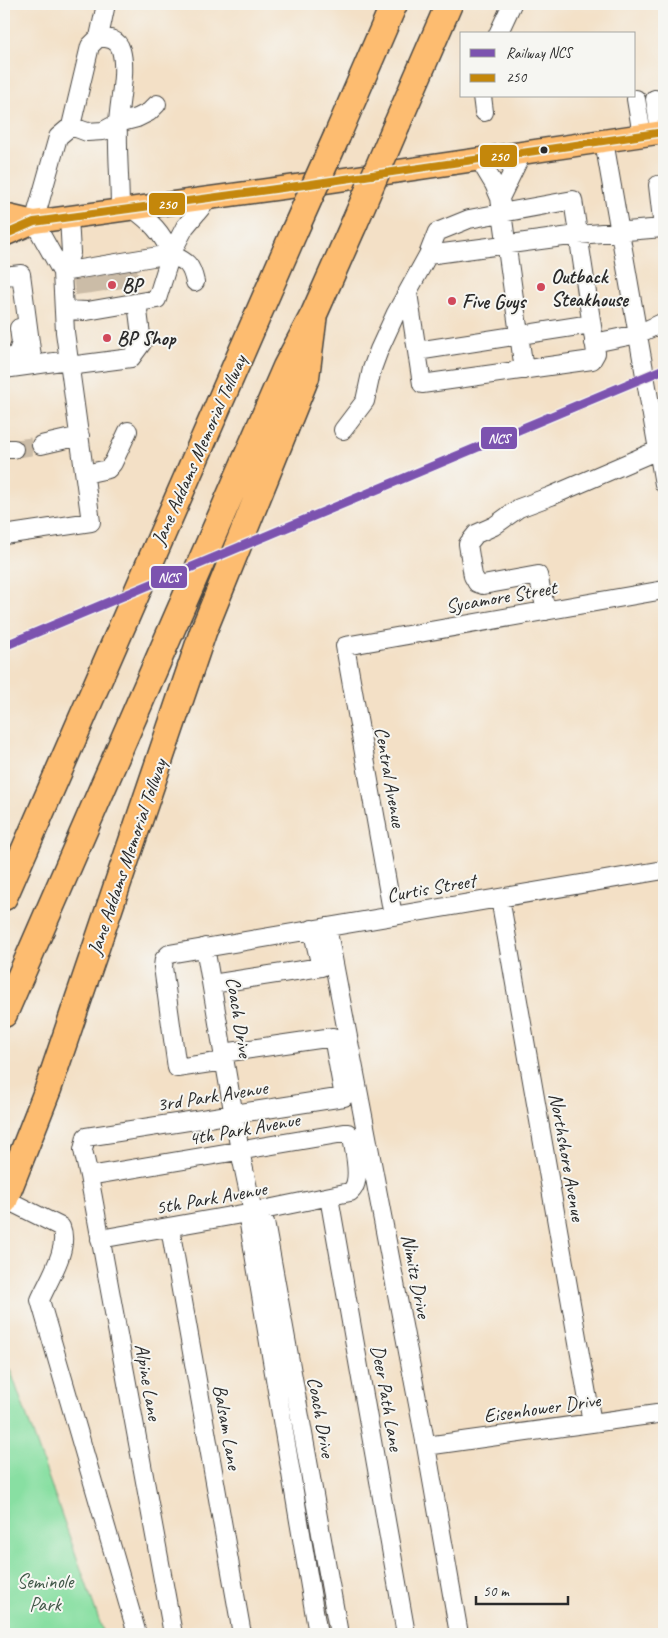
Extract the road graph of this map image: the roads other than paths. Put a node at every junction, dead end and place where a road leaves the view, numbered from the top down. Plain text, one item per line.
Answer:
1 (105, 4) edge
2 (394, 4) edge
3 (449, 4) edge
4 (512, 4) edge
5 (499, 32) edge
6 (99, 37) junction
7 (636, 99) dead end
8 (655, 99) dead end
9 (118, 123) junction
10 (71, 126) junction
11 (656, 133) edge
12 (604, 141) junction
13 (522, 153) junction
14 (479, 159) junction
15 (664, 184) edge
16 (210, 197) junction
17 (502, 205) junction
18 (126, 209) junction
19 (4, 215) edge
20 (69, 217) junction
21 (34, 222) junction
22 (620, 231) junction
23 (663, 233) edge
24 (4, 235) edge
25 (578, 236) junction
26 (507, 246) junction
27 (171, 254) junction
28 (428, 255) junction
29 (62, 272) junction
30 (7, 276) edge
31 (195, 282) dead end
32 (408, 292) junction
33 (112, 303) junction
34 (64, 310) junction
35 (314, 314) junction
36 (664, 322) edge
37 (591, 324) junction
38 (638, 334) junction
39 (519, 335) junction
40 (21, 338) junction
41 (594, 343) junction
42 (4, 347) edge
43 (417, 350) junction
44 (4, 358) edge
45 (69, 363) junction
46 (34, 365) junction
47 (4, 369) edge
48 (524, 370) junction
49 (657, 402) edge
50 (343, 430) dead end
51 (128, 432) dead end
52 (80, 436) junction
53 (41, 445) tunnel mouth
54 (658, 450) junction
55 (85, 474) junction
56 (664, 484) edge
57 (4, 535) edge
58 (664, 590) edge
59 (546, 610) junction
60 (345, 646) joint
61 (664, 870) edge
62 (4, 897) edge
63 (500, 898) junction
64 (393, 916) junction
65 (320, 928) junction
66 (206, 947) junction
67 (212, 984) junction
68 (4, 1014) edge
69 (224, 1057) junction
70 (233, 1113) junction
71 (86, 1137) joint
72 (240, 1151) junction
73 (89, 1176) junction
74 (329, 1197) junction
75 (4, 1200) edge
76 (253, 1212) junction
77 (170, 1228) junction
78 (100, 1239) junction
79 (664, 1413) edge
80 (592, 1423) junction
81 (426, 1446) junction
82 (137, 1634) edge
83 (173, 1634) edge
84 (242, 1634) edge
85 (318, 1634) edge
86 (339, 1634) edge
87 (406, 1634) edge
88 (459, 1634) edge

1 - 6 street
2 - 62 highway, Jane Addams Memorial Tollway, bridge
3 - 35 highway, Jane Addams Memorial Tollway, bridge
4 - 5 street
6 - 9 street
6 - 10 street
7 - 11 street
8 - 11 street
9 - 10 street
9 - 18 street
10 - 21 street
11 - 12 main road
12 - 13 main road
12 - 22 street
13 - 14 main road
13 - 17 street
14 - 16 main road
14 - 17 street
15 - 23 street
16 - 18 main road
16 - 27 street
17 - 25 street
17 - 26 street
17 - 28 street
18 - 20 main road
18 - 27 street
19 - 21 main road
20 - 21 main road
20 - 29 street
21 - 24 main road
21 - 29 street
22 - 23 street
22 - 25 street
22 - 38 street
25 - 26 street
25 - 37 street
26 - 28 street
26 - 39 street
27 - 29 street
27 - 31 street
27 - 33 street
28 - 32 street
29 - 34 street
30 - 40 street
30 - 46 street
32 - 43 street
32 - 50 street
33 - 34 street
33 - 45 street
34 - 45 street
35 - 68 highway, Jane Addams Memorial Tollway
35 - 75 highway, Jane Addams Memorial Tollway
36 - 38 street
37 - 39 street
37 - 41 street
38 - 41 street
38 - 49 street
39 - 43 street
39 - 48 street
40 - 42 street
40 - 44 street
41 - 48 street
43 - 48 street
45 - 46 street
45 - 52 street
46 - 47 street
49 - 54 street
51 - 55 street
52 - 53 street
52 - 55 street
54 - 56 street
54 - 59 street
55 - 57 street
58 - 59 street, Sycamore Street
59 - 60 street, Sycamore Street
60 - 64 street, Central Avenue
61 - 63 street, Curtis Street
63 - 64 street, Curtis Street
63 - 80 street, Northshore Avenue
64 - 65 street, Curtis Street
65 - 66 street, Curtis Street
65 - 67 street
65 - 81 street, Nimitz Drive
66 - 67 street, Coach Drive
66 - 69 street, Curtis Street
67 - 69 street, Coach Drive
69 - 70 street, Coach Drive
69 - 70 street, 3rd Park Avenue
70 - 71 street, 3rd Park Avenue
70 - 72 street, Coach Drive
71 - 73 street, Alpine Lane
72 - 73 street, 4th Park Avenue
72 - 74 street, 4th Park Avenue
72 - 76 street, Coach Drive
73 - 78 street, Alpine Lane
74 - 76 street, 5th Park Avenue
74 - 87 street, Deer Path Lane
75 - 82 street
76 - 77 street, 5th Park Avenue
76 - 85 street, Coach Drive
76 - 86 street, Coach Drive
77 - 78 street, 5th Park Avenue
77 - 84 street, Balsam Lane
78 - 83 street, Alpine Lane
79 - 80 street, Eisenhower Drive
80 - 81 street, Eisenhower Drive
81 - 88 street, Nimitz Drive

